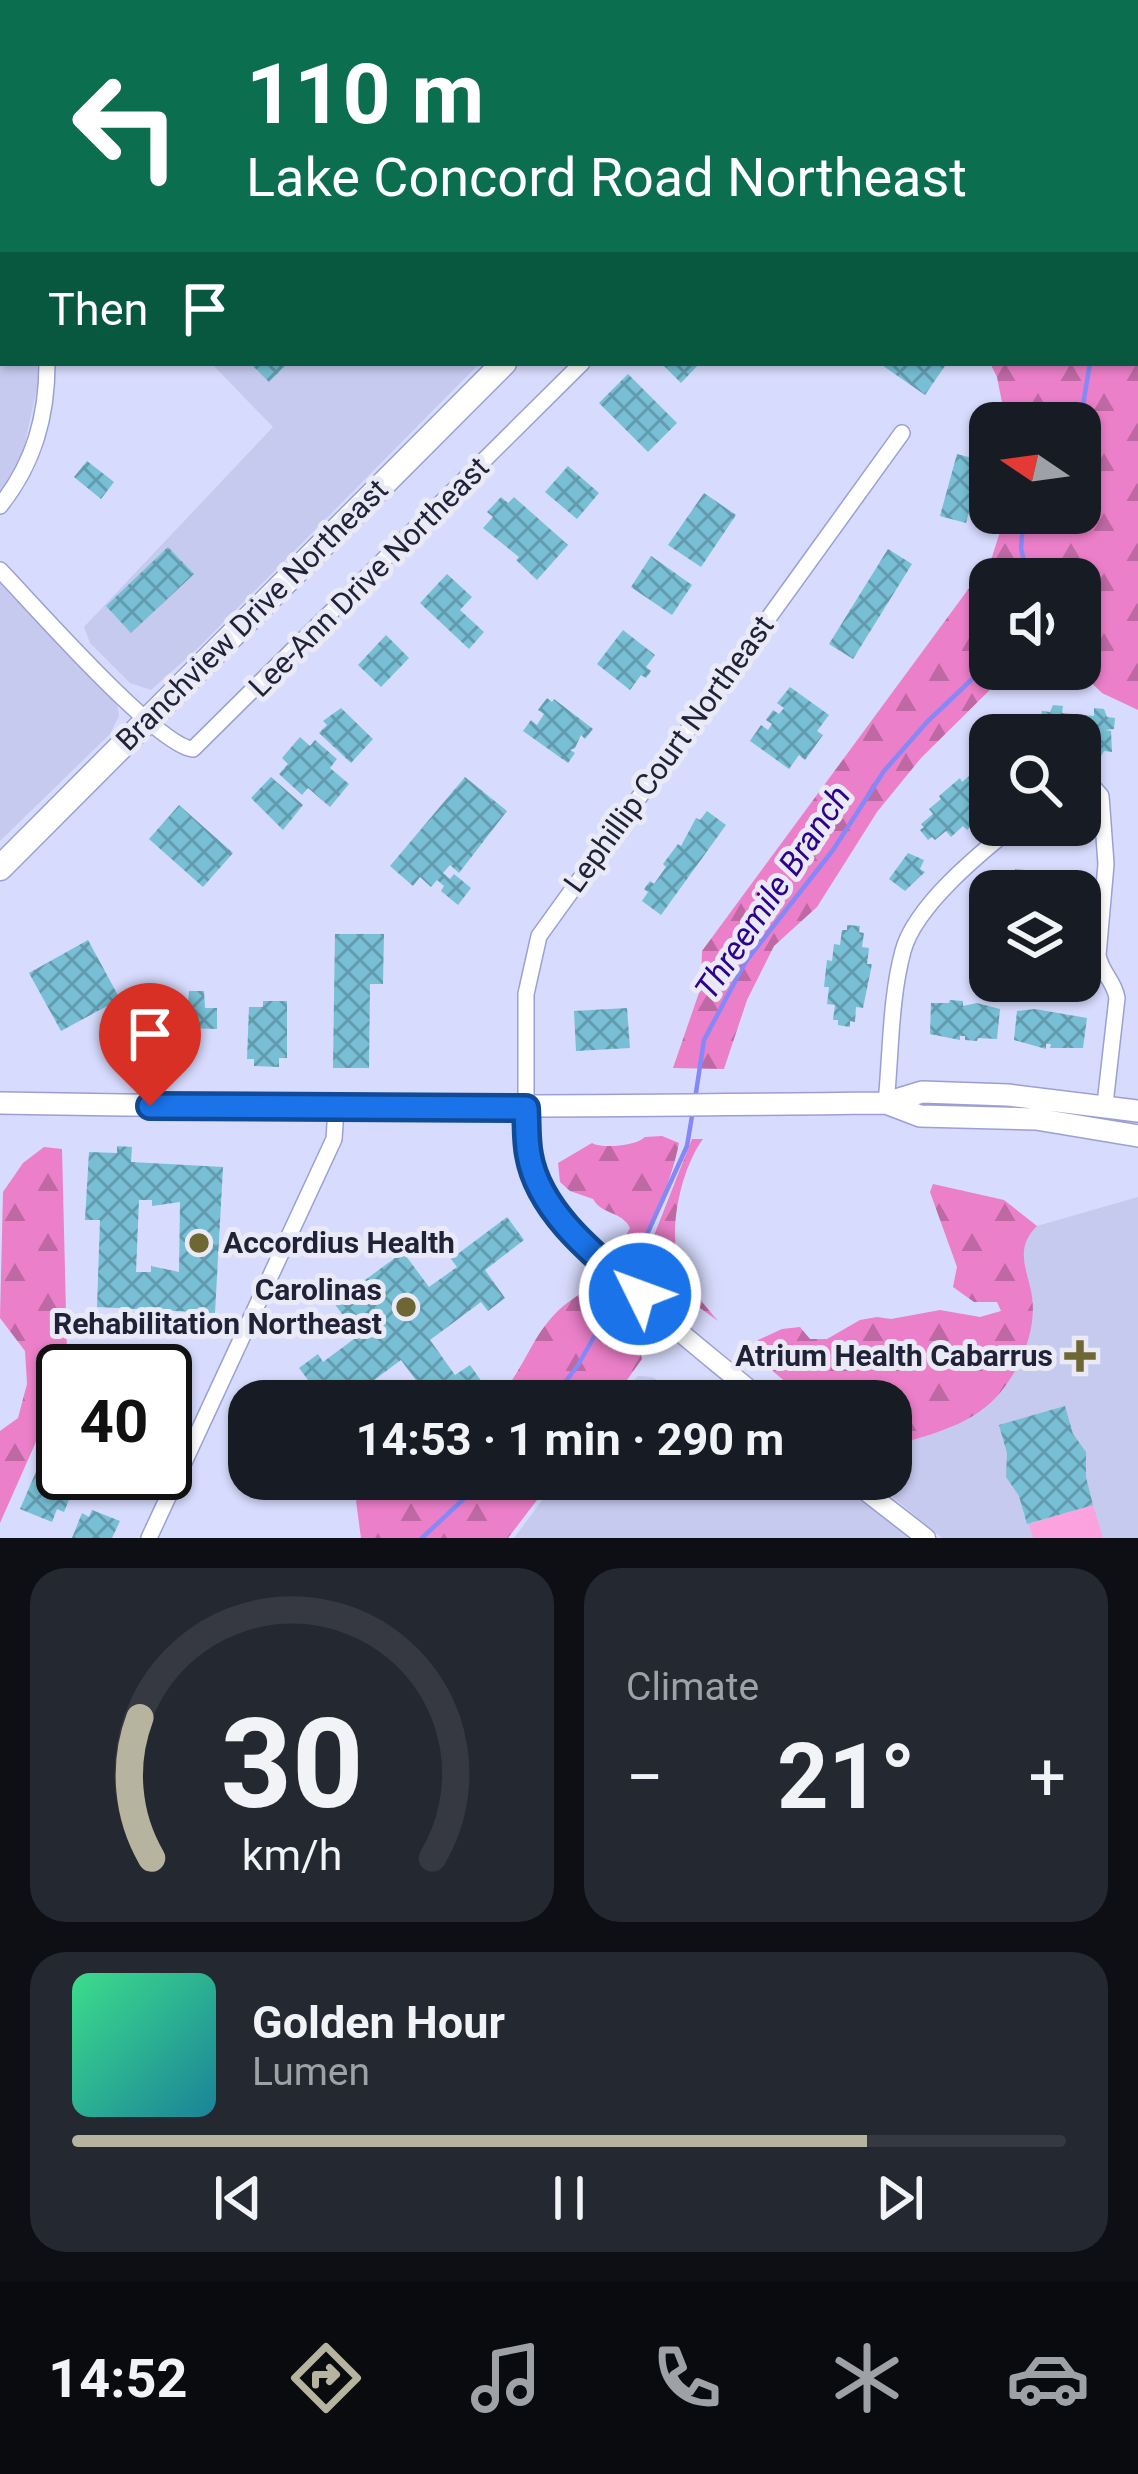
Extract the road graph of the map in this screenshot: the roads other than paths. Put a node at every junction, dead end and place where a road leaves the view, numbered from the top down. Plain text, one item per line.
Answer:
1 (47, 366) edge
2 (502, 366) edge
3 (579, 366) edge
4 (902, 433) dead end
5 (0, 506) edge
6 (0, 571) edge
7 (146, 721) junction
8 (1101, 796) edge
9 (992, 846) edge
10 (0, 868) edge
11 (0, 1103) edge
12 (886, 1103) junction
13 (1105, 1104) junction
14 (526, 1108) junction
15 (336, 1109) junction
16 (1138, 1111) edge
17 (1138, 1136) edge
18 (740, 1380) edge
19 (877, 1500) edge
20 (149, 1538) edge
21 (926, 1538) edge

1 - 5 street
2 - 7 main road, Branchview Drive Northeast
3 - 7 street, Lee-Ann Drive Northeast
4 - 14 street, Lephillip Court Northeast
6 - 7 street
7 - 10 main road, Branchview Drive Northeast
8 - 13 street
9 - 12 street
11 - 15 main road
12 - 13 main road
12 - 14 main road
12 - 17 main road
13 - 16 main road
14 - 15 main road
14 - 18 street
15 - 20 street
19 - 21 street

